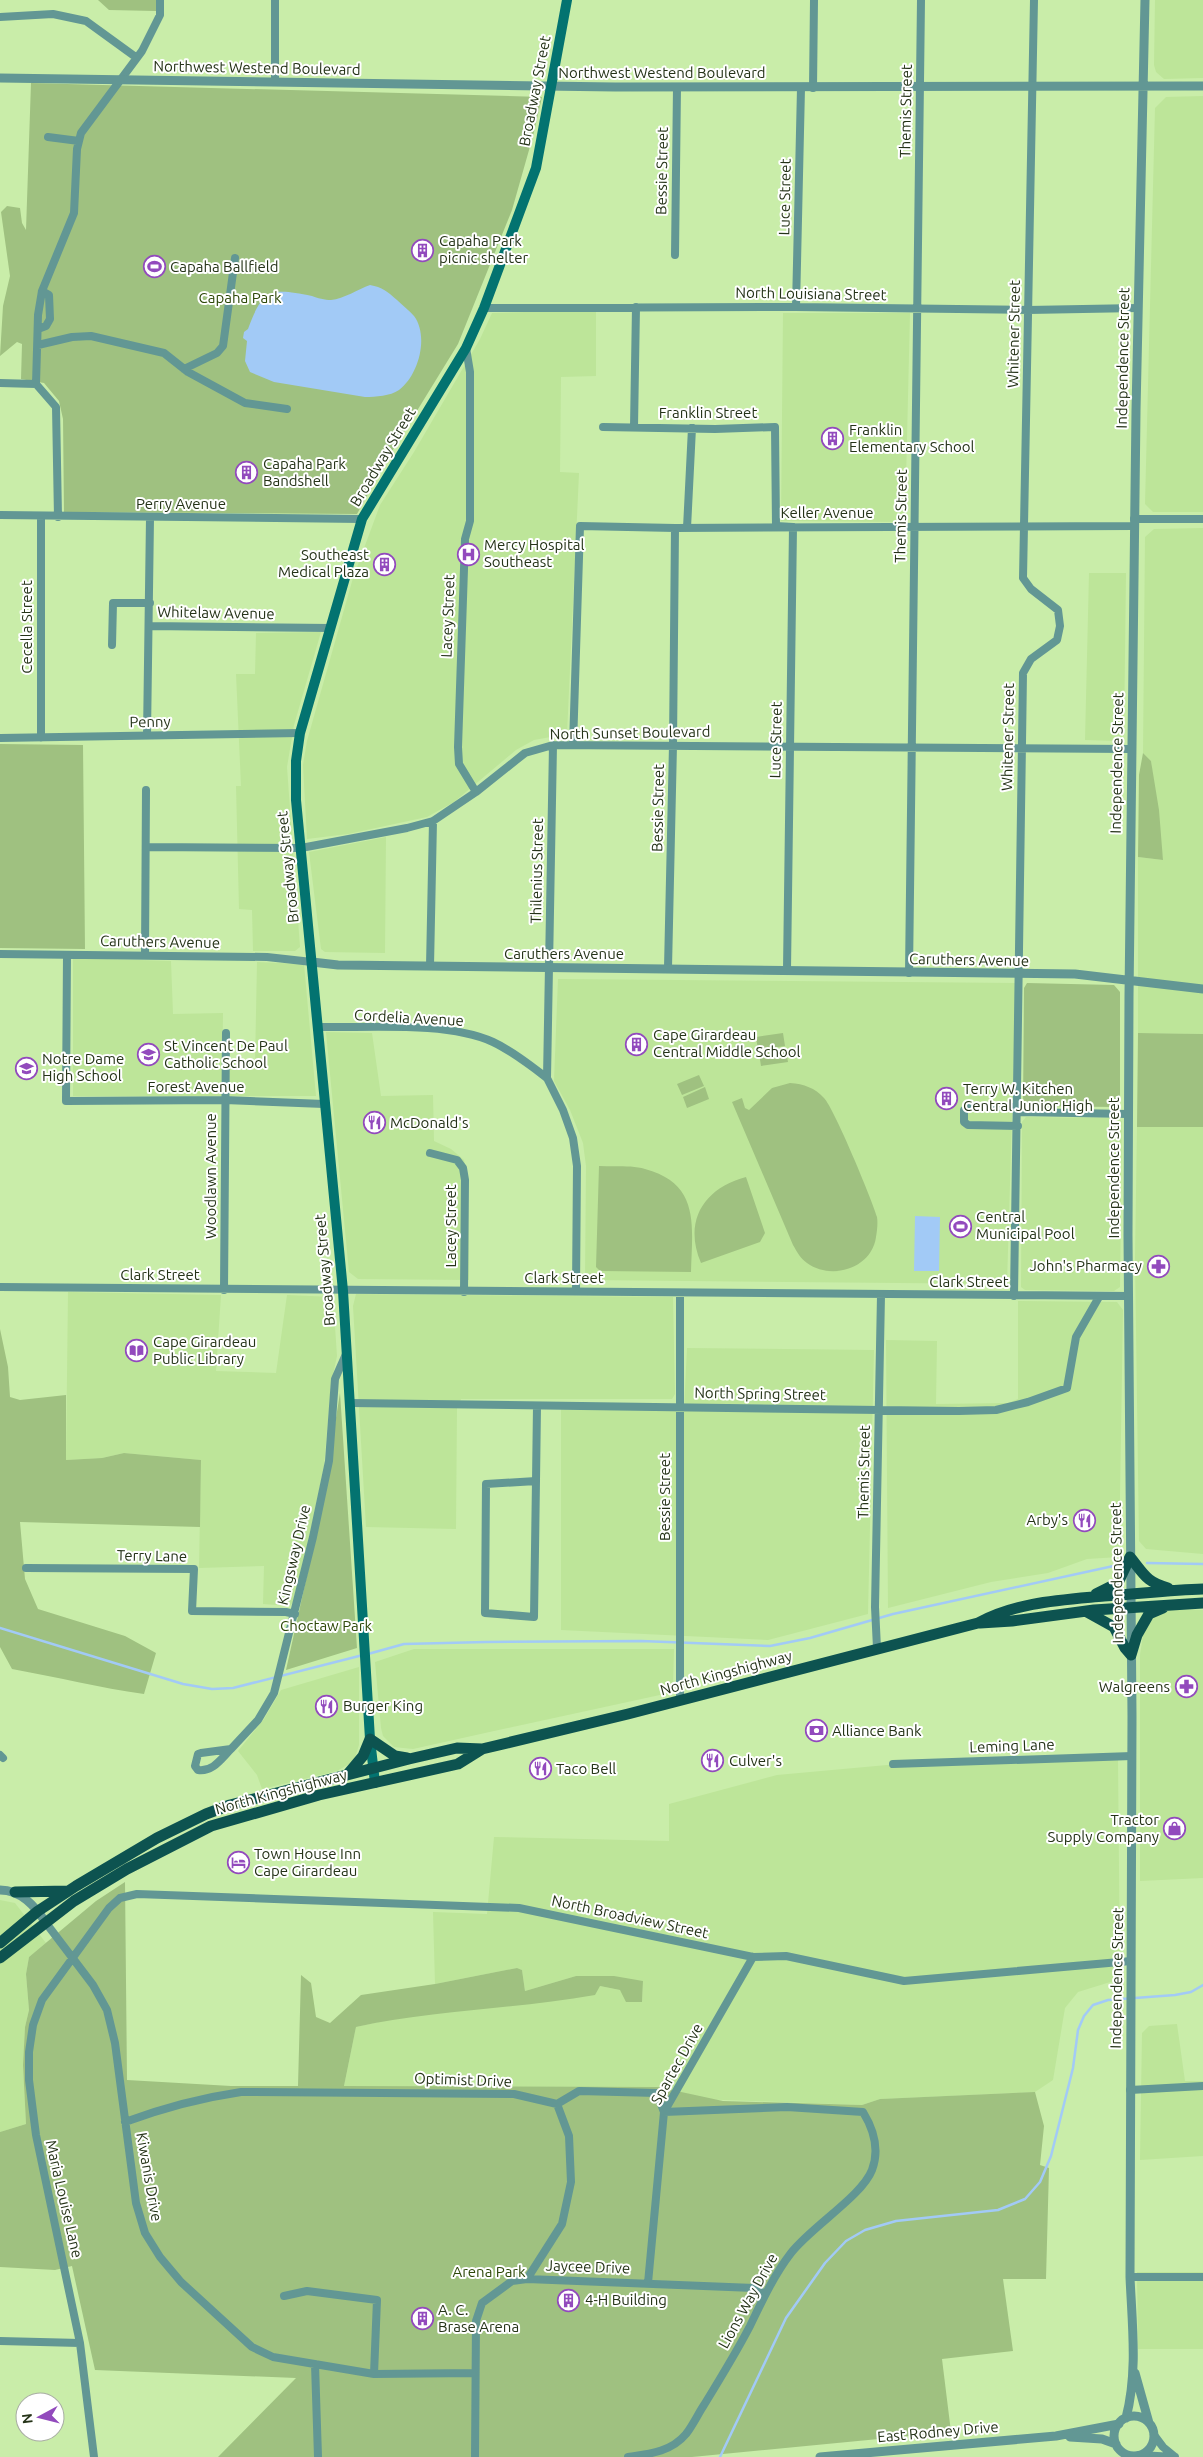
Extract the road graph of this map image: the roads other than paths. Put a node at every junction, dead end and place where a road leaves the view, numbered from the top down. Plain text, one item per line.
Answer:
1 (160, 0) edge
2 (275, 0) edge
3 (567, 0) edge
4 (814, 0) edge
5 (921, 0) edge
6 (1034, 0) edge
7 (1145, 0) edge
8 (0, 17) edge
9 (137, 58) junction
10 (0, 78) edge
11 (123, 79) junction
12 (275, 82) junction
13 (1203, 86) edge
14 (552, 87) junction
15 (677, 87) junction
16 (920, 87) junction
17 (1144, 87) junction
18 (801, 88) junction
19 (813, 88) junction
20 (1033, 88) junction
21 (48, 137) dead end
22 (79, 141) junction
23 (675, 255) dead end
24 (235, 258) dead end
25 (42, 291) junction
26 (636, 307) junction
27 (796, 307) junction
28 (484, 308) junction
29 (1138, 308) junction
30 (917, 309) junction
31 (1028, 310) junction
32 (38, 329) junction
33 (38, 345) junction
34 (466, 348) junction
35 (184, 369) junction
36 (0, 383) edge
37 (36, 384) junction
38 (287, 409) dead end
39 (634, 426) junction
40 (603, 427) dead end
41 (692, 428) junction
42 (0, 515) edge
43 (41, 516) junction
44 (58, 517) junction
45 (150, 518) junction
46 (1203, 519) edge
47 (362, 520) junction
48 (1134, 522) junction
49 (914, 526) junction
50 (793, 527) junction
51 (1024, 527) junction
52 (675, 528) junction
53 (688, 528) junction
54 (150, 603) junction
55 (149, 626) junction
56 (331, 628) junction
57 (112, 645) dead end
58 (300, 733) junction
59 (147, 735) junction
60 (0, 738) edge
61 (41, 738) junction
62 (553, 745) junction
63 (573, 745) junction
64 (790, 745) junction
65 (673, 746) junction
66 (1021, 748) junction
67 (912, 749) junction
68 (1131, 749) junction
69 (146, 790) dead end
70 (476, 792) junction
71 (433, 821) junction
72 (146, 847) junction
73 (301, 848) junction
74 (0, 954) edge
75 (67, 955) junction
76 (145, 955) junction
77 (312, 962) junction
78 (430, 966) junction
79 (550, 968) junction
80 (668, 968) junction
81 (787, 970) junction
82 (909, 973) junction
83 (1020, 974) junction
84 (1129, 979) junction
85 (1203, 989) edge
86 (318, 1027) junction
87 (226, 1033) dead end
88 (547, 1078) junction
89 (225, 1100) junction
90 (324, 1104) junction
91 (1018, 1110) junction
92 (1128, 1114) junction
93 (1018, 1126) junction
94 (430, 1154) dead end
95 (0, 1288) edge
96 (224, 1290) junction
97 (343, 1290) junction
98 (576, 1290) junction
99 (464, 1292) junction
100 (680, 1293) junction
101 (881, 1295) junction
102 (1014, 1296) junction
103 (1129, 1296) junction
104 (1099, 1297) junction
105 (347, 1353) junction
106 (350, 1402) junction
107 (537, 1406) junction
108 (678, 1406) junction
109 (879, 1411) junction
110 (536, 1480) junction
111 (1130, 1558) junction
112 (26, 1568) dead end
113 (1203, 1589) edge
114 (1176, 1590) junction
115 (1131, 1594) junction
116 (1088, 1598) junction
117 (1203, 1603) edge
118 (1176, 1604) junction
119 (1131, 1607) junction
120 (1085, 1611) junction
121 (295, 1614) junction
122 (978, 1622) junction
123 (877, 1648) junction
124 (1131, 1655) junction
125 (680, 1701) junction
126 (370, 1739) junction
127 (231, 1749) dead end
128 (482, 1749) junction
129 (1132, 1756) junction
130 (408, 1759) junction
131 (893, 1764) dead end
132 (373, 1768) junction
133 (347, 1775) junction
134 (375, 1782) junction
135 (0, 1890) edge
136 (68, 1891) junction
137 (16, 1892) junction
138 (120, 1898) joint
139 (38, 1911) junction
140 (46, 1923) junction
141 (0, 1942) edge
142 (72, 1957) junction
143 (752, 1957) junction
144 (0, 1958) edge
145 (1131, 1961) junction
146 (1203, 2086) edge
147 (1130, 2090) junction
148 (557, 2104) junction
149 (664, 2112) junction
150 (125, 2122) junction
151 (1130, 2277) junction
152 (1203, 2277) edge
153 (527, 2278) junction
154 (648, 2283) junction
155 (765, 2294) junction
156 (284, 2296) dead end
157 (0, 2342) edge
158 (80, 2343) junction
159 (315, 2364) junction
160 (1134, 2366) junction
161 (474, 2373) junction
162 (374, 2374) junction
163 (1123, 2421) junction
164 (1149, 2423) junction
165 (1154, 2435) junction
166 (1058, 2436) junction
167 (1118, 2450) edge
168 (889, 2454) edge
169 (1137, 2456) edge
170 (94, 2457) edge
171 (318, 2457) edge
172 (475, 2457) edge
173 (628, 2457) edge
174 (820, 2457) edge
175 (1175, 2457) edge

1 - 9 street
2 - 12 street
3 - 14 main road, Broadway Street
4 - 19 street
5 - 16 street, Themis Street
6 - 20 street, Whitener Street
7 - 17 street, Independence Street
8 - 9 street
9 - 11 street
10 - 11 street, Northwest Westend Boulevard
11 - 12 street, Northwest Westend Boulevard
11 - 22 street
12 - 14 street, Northwest Westend Boulevard
13 - 17 street, Northwest Westend Boulevard
14 - 15 street, Northwest Westend Boulevard
14 - 28 main road, Broadway Street
15 - 18 street, Northwest Westend Boulevard
15 - 23 street, Bessie Street
16 - 19 street, Northwest Westend Boulevard
16 - 20 street, Northwest Westend Boulevard
16 - 30 street, Themis Street
17 - 20 street, Northwest Westend Boulevard
17 - 29 street, Independence Street
18 - 19 street, Northwest Westend Boulevard
18 - 27 street, Luce Street
20 - 31 street, Whitener Street
21 - 22 street
22 - 25 street
24 - 35 street
25 - 32 street
25 - 32 street
26 - 27 street, North Louisiana Street
26 - 28 street, North Louisiana Street
26 - 39 street
27 - 30 street, North Louisiana Street
28 - 34 main road, Broadway Street
29 - 31 street, North Louisiana Street
29 - 48 street, Independence Street
30 - 31 street, North Louisiana Street
30 - 49 street, Themis Street
31 - 51 street, Whitener Street
32 - 33 street
33 - 35 street
33 - 37 street
34 - 47 main road, Broadway Street
34 - 70 street, Lacey Street
35 - 38 street
36 - 37 street
37 - 44 street
39 - 40 street, Franklin Street
39 - 41 street, Franklin Street
41 - 50 street, Franklin Street
41 - 53 street
42 - 43 street, Perry Avenue
43 - 44 street, Perry Avenue
43 - 61 street, Cecella Street
44 - 45 street, Perry Avenue
45 - 47 street, Perry Avenue
45 - 54 street, Whitelaw Avenue
46 - 48 street, Keller Avenue
47 - 56 main road, Broadway Street
48 - 51 street, Keller Avenue
48 - 68 street, Independence Street
49 - 50 street, Keller Avenue
49 - 51 street, Keller Avenue
49 - 67 street, Themis Street
50 - 53 street, Keller Avenue
50 - 64 street, Luce Street
51 - 66 street, Whitener Street
52 - 53 street, Keller Avenue
52 - 63 street, Keller Avenue
52 - 65 street, Bessie Street
54 - 55 street, Whitelaw Avenue
54 - 57 street
55 - 56 street, Whitelaw Avenue
55 - 59 street
56 - 58 main road, Broadway Street
58 - 59 street, Penny
58 - 73 main road, Broadway Street
59 - 61 street, Penny
60 - 61 street, Penny
62 - 63 street, North Sunset Boulevard
62 - 70 street, North Sunset Boulevard
62 - 79 street, Thilenius Street
63 - 65 street, North Sunset Boulevard
64 - 65 street, North Sunset Boulevard
64 - 67 street, North Sunset Boulevard
64 - 81 street, Luce Street
65 - 80 street, Bessie Street
66 - 67 street, North Sunset Boulevard
66 - 68 street, North Sunset Boulevard
66 - 83 street, Whitener Street
67 - 82 street, Themis Street
68 - 84 street, Independence Street
69 - 72 street
70 - 71 street, North Sunset Boulevard
71 - 73 street, North Sunset Boulevard
71 - 78 street
72 - 73 street, North Sunset Boulevard
72 - 76 street
73 - 77 main road, Broadway Street
74 - 75 street, Caruthers Avenue
75 - 76 street, Caruthers Avenue
75 - 89 street, Forest Avenue
76 - 77 street, Caruthers Avenue
77 - 78 street, Caruthers Avenue
77 - 86 main road, Broadway Street
78 - 79 street, Caruthers Avenue
79 - 80 street, Caruthers Avenue
79 - 88 street, Thilenius Street
80 - 81 street, Caruthers Avenue
81 - 82 street, Caruthers Avenue
82 - 83 street, Caruthers Avenue
83 - 84 street, Caruthers Avenue
83 - 91 street, Whitener Street
84 - 85 street, Caruthers Avenue
84 - 92 street, Independence Street
86 - 88 street, Cordelia Avenue
86 - 90 main road, Broadway Street
87 - 89 street, Woodlawn Avenue
88 - 98 street, Thilenius Street
89 - 90 street, Forest Avenue
89 - 96 street, Woodlawn Avenue
90 - 97 main road, Broadway Street
91 - 92 street
91 - 93 street, Whitener Street
91 - 93 street
92 - 103 street, Independence Street
93 - 102 street, Whitener Street
94 - 99 street, Lacey Street
95 - 96 street, Clark Street
96 - 97 street, Clark Street
97 - 99 street, Clark Street
97 - 105 main road, Broadway Street
98 - 99 street, Clark Street
98 - 100 street, Clark Street
100 - 101 street, Clark Street
100 - 108 street, Bessie Street
101 - 102 street, Clark Street
101 - 109 street, Themis Street
102 - 104 street, Clark Street
103 - 104 street, Clark Street
103 - 111 street, Independence Street
104 - 109 street, North Spring Street
105 - 106 main road, Broadway Street
105 - 121 street, Kingsway Drive
106 - 107 street, North Spring Street
106 - 126 main road, Broadway Street
107 - 108 street, North Spring Street
107 - 110 street
108 - 109 street, North Spring Street
108 - 125 street, Bessie Street
109 - 123 street, Themis Street
110 - 110 street
111 - 114 main road
111 - 115 street, Independence Street
111 - 116 main road
112 - 121 street, Terry Lane
113 - 114 main road, North Kingshighway
114 - 115 main road, North Kingshighway
115 - 116 main road, North Kingshighway
115 - 119 street, Independence Street
116 - 122 main road, North Kingshighway
117 - 118 main road, North Kingshighway
118 - 119 main road, North Kingshighway
118 - 124 main road
119 - 120 main road, North Kingshighway
119 - 124 street, Independence Street
120 - 122 main road, North Kingshighway
120 - 124 main road
121 - 127 street, Kingsway Drive
122 - 123 main road, North Kingshighway
123 - 125 main road, North Kingshighway
124 - 129 street, Independence Street
125 - 128 main road, North Kingshighway
126 - 130 main road
126 - 132 main road, Broadway Street
126 - 133 main road
128 - 130 main road, North Kingshighway
128 - 134 main road, North Kingshighway
129 - 131 street, Leming Lane
129 - 145 street, Independence Street
130 - 132 main road, North Kingshighway
132 - 133 main road, North Kingshighway
132 - 134 main road, Broadway Street
133 - 136 main road, North Kingshighway
134 - 140 main road, North Kingshighway
135 - 137 street
136 - 137 main road
136 - 139 main road, North Kingshighway
137 - 139 street
138 - 142 street, Maria Louise Lane
138 - 143 street, North Broadview Street
139 - 140 street
139 - 141 main road, North Kingshighway
140 - 142 street, Kiwanis Drive
140 - 144 main road, North Kingshighway
142 - 150 street, Kiwanis Drive
142 - 158 street, Maria Louise Lane
143 - 145 street, North Broadview Street
143 - 149 street, Spartec Drive
145 - 147 street, Independence Street
146 - 147 street
147 - 151 street, Independence Street
148 - 149 street
148 - 150 street, Optimist Drive
148 - 153 street
149 - 154 street, Spartec Drive
149 - 155 street, Lions Way Drive
150 - 159 street, Kiwanis Drive
151 - 152 street
151 - 160 street, Independence Street
153 - 154 street, Jaycee Drive
153 - 161 street, Jaycee Drive
154 - 155 street, Jaycee Drive
155 - 173 street, Lions Way Drive
156 - 162 street
157 - 158 street
158 - 170 street, Maria Louise Lane
159 - 162 street, Kiwanis Drive
159 - 171 street
160 - 163 street, Independence Street
160 - 164 street, Independence Street
161 - 162 street, Kiwanis Drive
161 - 172 street, Jaycee Drive
163 - 164 street
163 - 166 street, East Rodney Drive
163 - 167 street
164 - 165 street
165 - 169 street
165 - 175 street
166 - 167 street, East Rodney Drive
166 - 168 street, East Rodney Drive
167 - 169 street
168 - 174 street, East Rodney Drive
169 - 175 street

